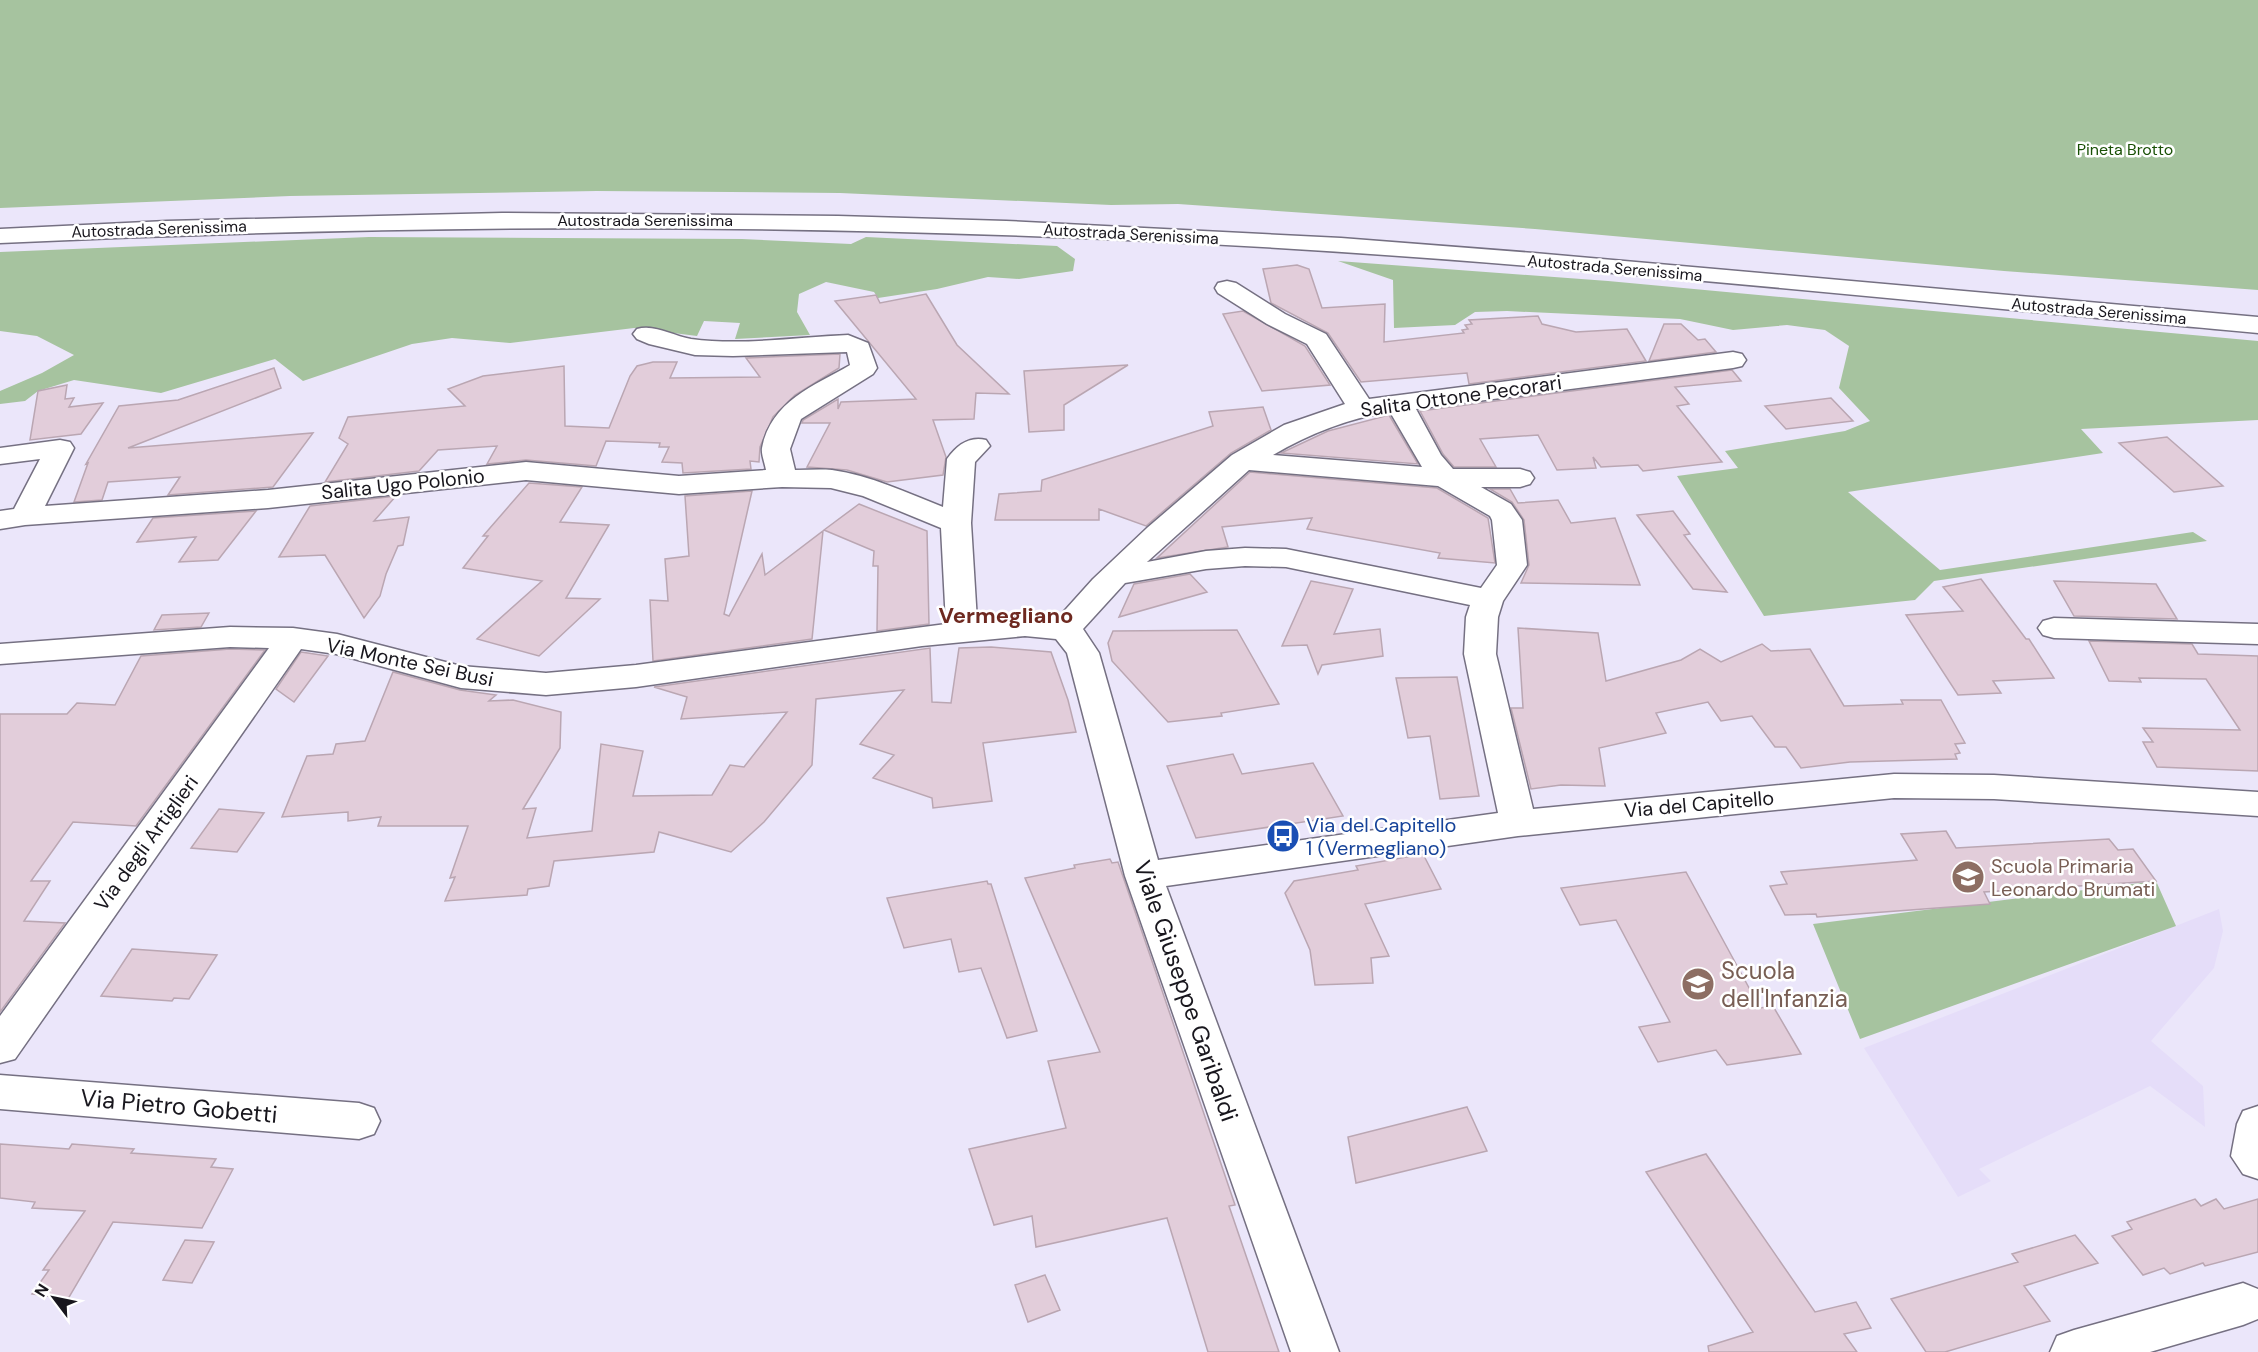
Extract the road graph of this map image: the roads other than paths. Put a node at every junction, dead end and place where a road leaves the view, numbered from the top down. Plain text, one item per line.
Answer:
1 (0, 220) edge
2 (0, 236) edge
3 (1227, 288) dead end
4 (2258, 307) edge
5 (2258, 325) edge
6 (646, 334) dead end
7 (1733, 360) dead end
8 (1398, 402) junction
9 (1361, 408) junction
10 (976, 446) dead end
11 (0, 456) edge
12 (1242, 461) junction
13 (782, 478) junction
14 (1445, 478) junction
15 (1520, 478) dead end
16 (12, 518) edge
17 (957, 523) junction
18 (1111, 580) junction
19 (1488, 599) junction
20 (2054, 628) dead end
21 (1065, 630) junction
22 (962, 632) junction
23 (2258, 633) edge
24 (293, 638) junction
25 (0, 654) edge
26 (2258, 804) edge
27 (1518, 823) junction
28 (1144, 876) junction
29 (0, 1047) edge
30 (0, 1092) edge
31 (359, 1121) dead end
32 (2258, 1124) edge
33 (2258, 1161) edge
34 (2243, 1304) dead end
35 (1314, 1352) edge
36 (2074, 1352) edge

1 - 4 main road, Autostrada Serenissima
2 - 5 main road, Autostrada Serenissima
3 - 9 main road
6 - 13 main road
7 - 8 main road, Salita Ottone Pecorari
8 - 9 main road, Salita Ottone Pecorari
8 - 14 main road
9 - 12 main road, Salita Ottone Pecorari
10 - 17 main road
11 - 16 main road, Salita Ugo Polonio
12 - 14 main road
12 - 18 main road, Salita Ottone Pecorari
13 - 16 main road, Salita Ugo Polonio
13 - 17 main road, Salita Ugo Polonio
14 - 15 main road
14 - 19 main road
17 - 22 main road
18 - 19 main road
18 - 21 main road, Salita Ottone Pecorari
19 - 27 main road
20 - 23 main road
21 - 22 main road, Via Monte Sei Busi
21 - 28 main road, Viale Giuseppe Garibaldi
22 - 24 main road, Via Monte Sei Busi
24 - 25 main road, Via Monte Sei Busi
24 - 29 main road, Via degli Artiglieri
26 - 27 main road, Via del Capitello
27 - 28 main road, Via del Capitello
28 - 35 main road, Viale Giuseppe Garibaldi
30 - 31 main road, Via Pietro Gobetti
32 - 33 main road
34 - 36 main road

